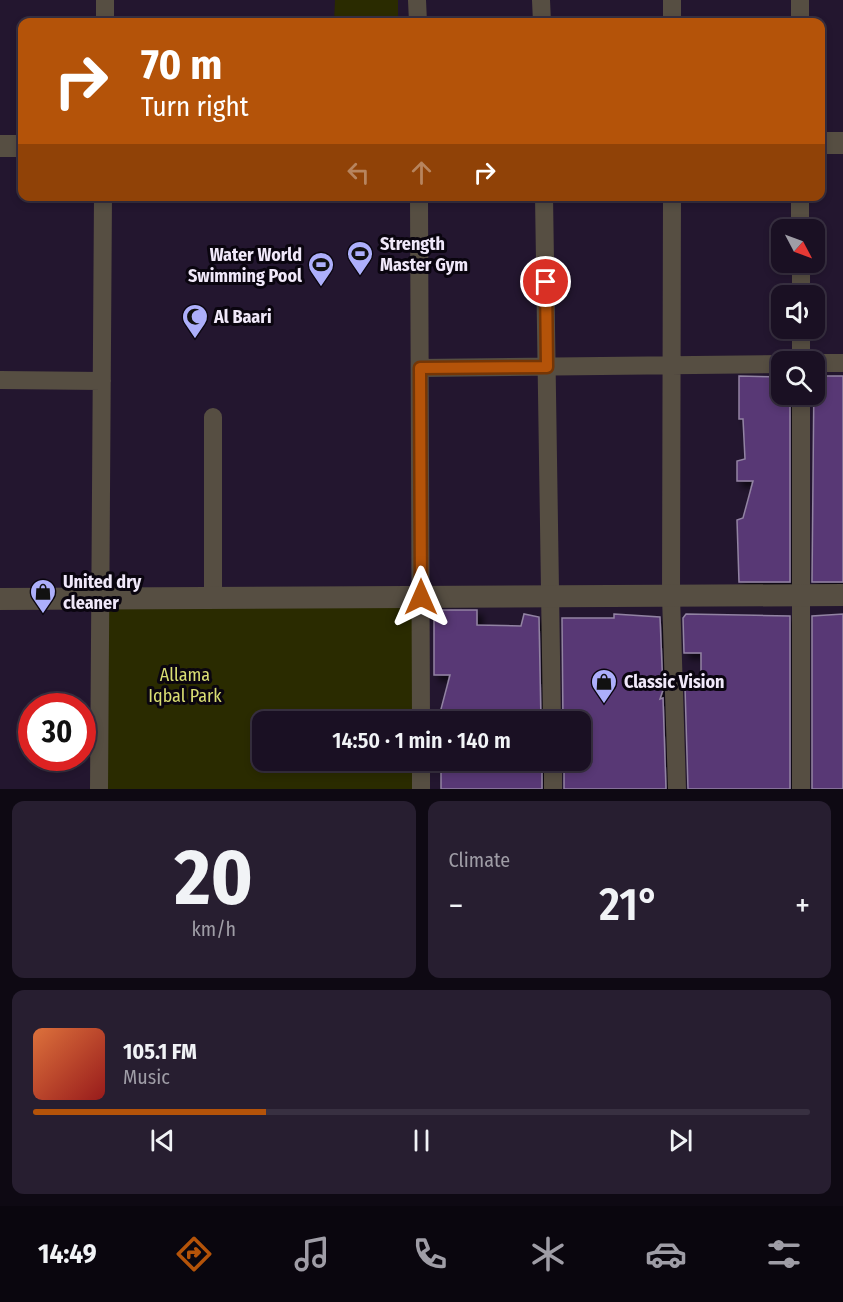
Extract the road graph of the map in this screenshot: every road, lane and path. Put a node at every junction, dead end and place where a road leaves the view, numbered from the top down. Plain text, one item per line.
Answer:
1 (105, 0) edge
2 (417, 0) edge
3 (542, 0) edge
4 (672, 0) edge
5 (800, 0) edge
6 (105, 18) edge
7 (418, 18) edge
8 (542, 18) edge
9 (672, 18) edge
10 (800, 18) edge
11 (825, 143) edge
12 (843, 143) edge
13 (0, 146) edge
14 (18, 146) edge
15 (103, 201) edge
16 (418, 201) edge
17 (544, 201) edge
18 (672, 201) edge
19 (800, 201) edge
20 (800, 219) edge
21 (825, 363) edge
22 (843, 363) edge
23 (771, 364) edge
24 (672, 365) junction
25 (547, 367) junction
26 (420, 368) junction
27 (0, 380) edge
28 (102, 381) junction
29 (801, 405) edge
30 (213, 417) dead end
31 (802, 595) junction
32 (843, 595) edge
33 (671, 596) junction
34 (421, 597) junction
35 (551, 597) junction
36 (213, 598) junction
37 (0, 599) edge
38 (101, 599) junction
39 (421, 711) edge
40 (552, 711) edge
41 (421, 771) edge
42 (553, 771) edge
43 (99, 789) edge
44 (421, 789) edge
45 (554, 789) edge
46 (677, 789) edge
47 (801, 789) edge

1 - 6 street
2 - 7 street
3 - 8 street
4 - 9 street
5 - 10 street
11 - 12 street
13 - 14 street
15 - 28 street
16 - 26 street
17 - 25 street
18 - 24 street
19 - 20 street
21 - 22 street
23 - 24 street
24 - 25 street
24 - 33 street
25 - 26 street
25 - 35 street
26 - 34 street
27 - 28 street
28 - 38 street
29 - 31 street
30 - 36 street
31 - 32 street
31 - 33 street
31 - 47 street
33 - 35 street
33 - 46 street
34 - 35 street
34 - 36 street
34 - 39 street
35 - 40 street
36 - 38 street
37 - 38 street
38 - 43 street
41 - 44 street
42 - 45 street

